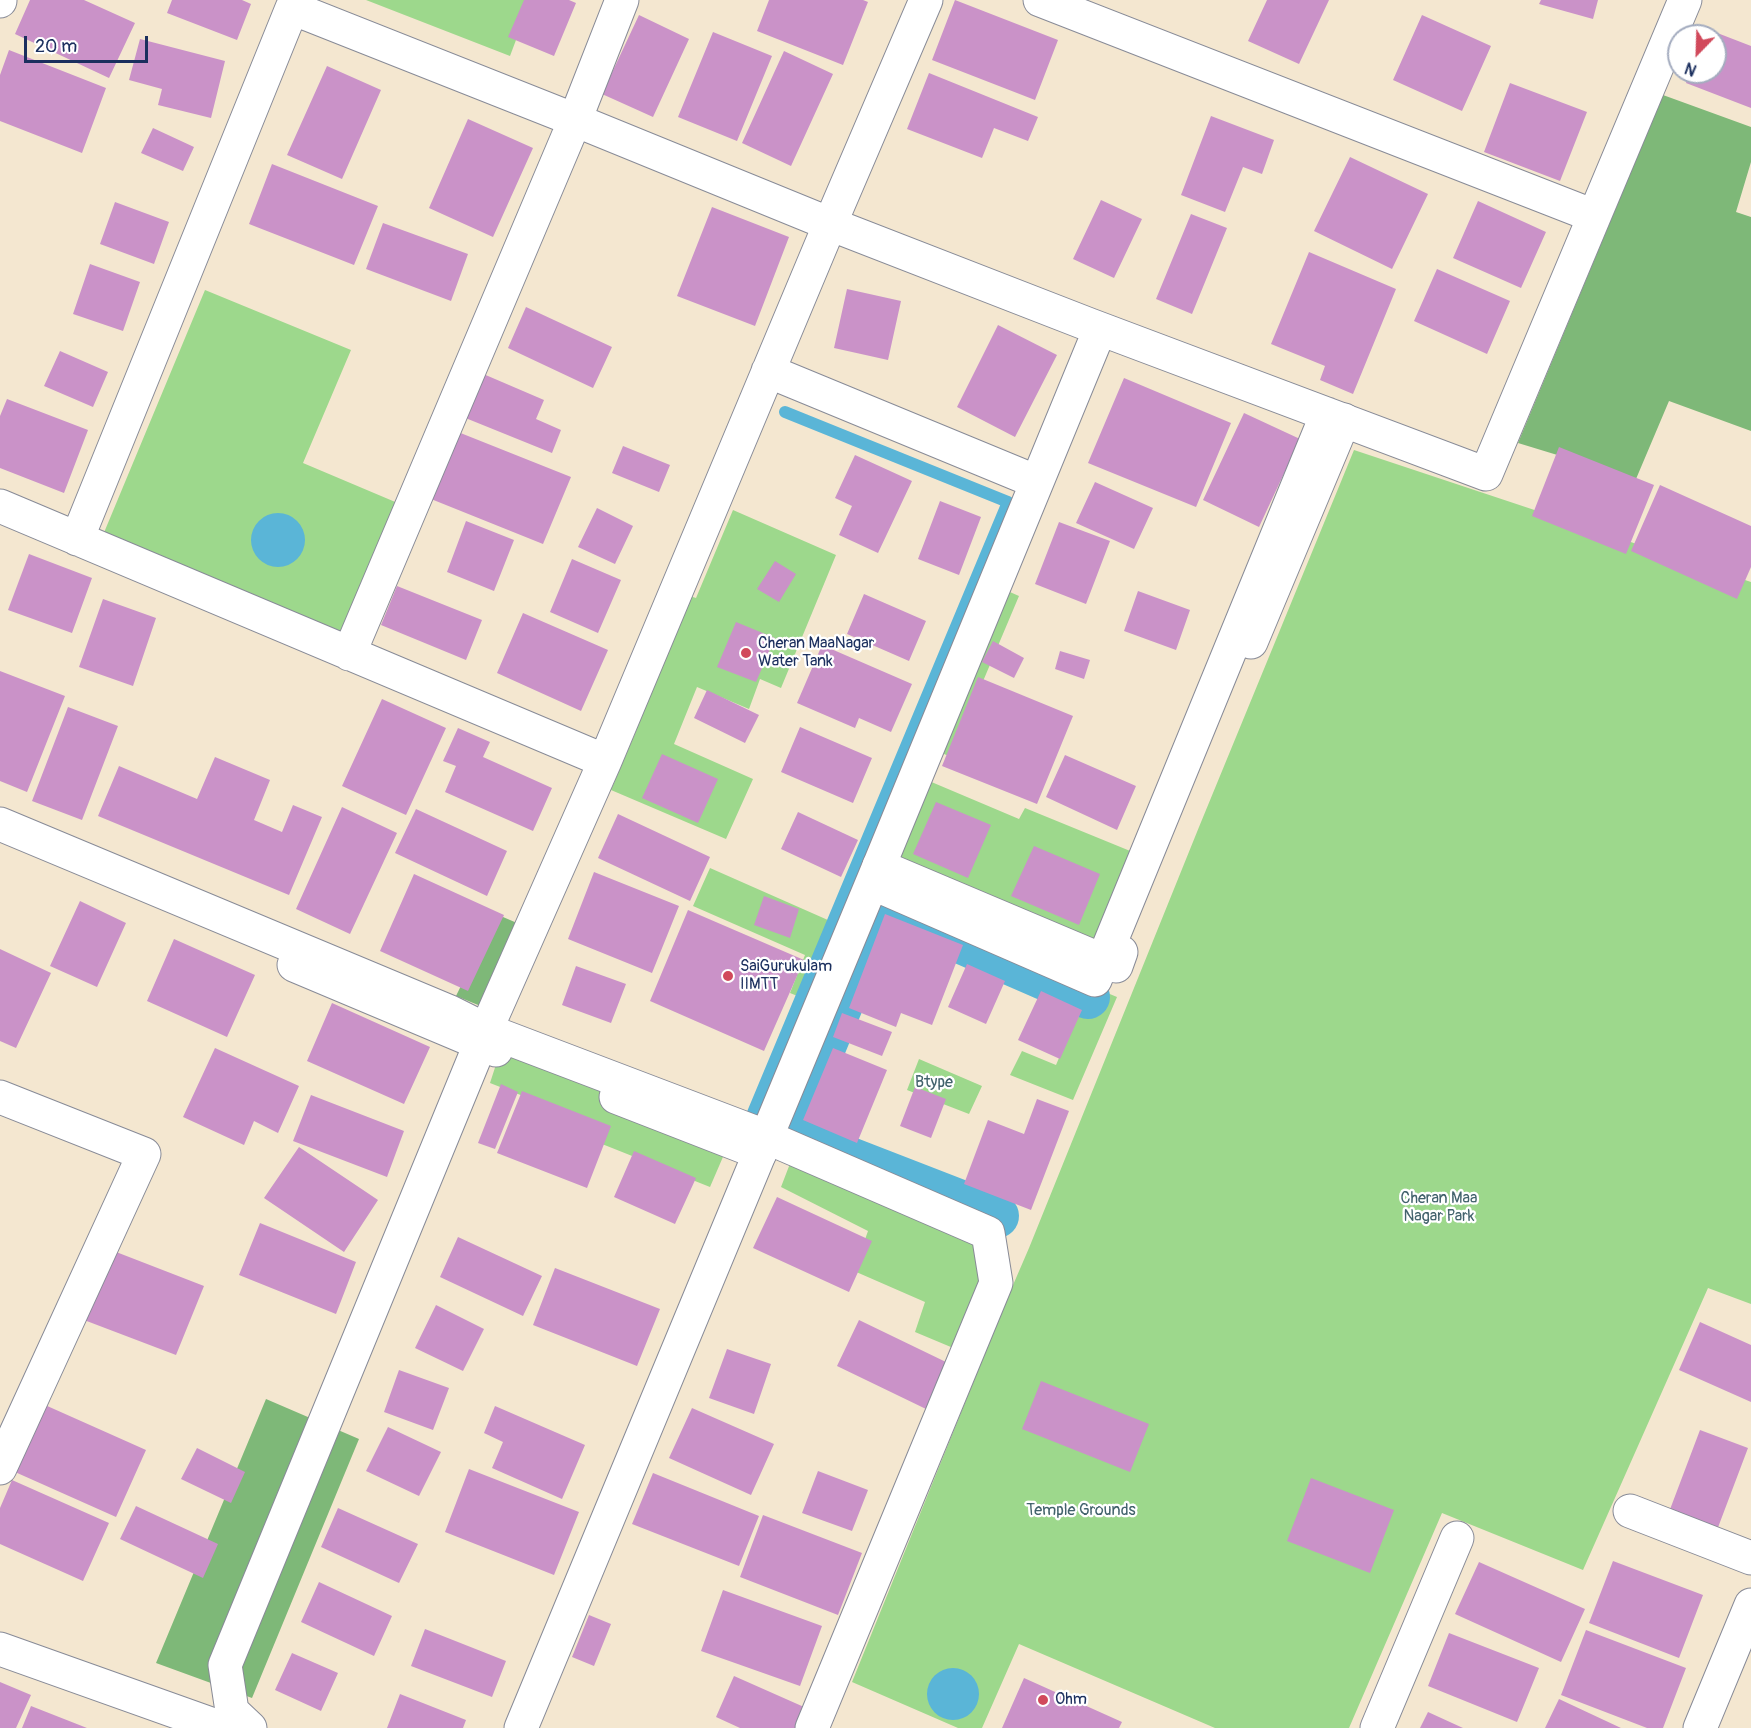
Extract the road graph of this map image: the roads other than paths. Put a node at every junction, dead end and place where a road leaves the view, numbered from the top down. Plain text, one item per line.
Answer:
1 (622, 0) edge
2 (926, 0) edge
3 (1040, 0) edge
4 (1685, 0) edge
5 (293, 4) edge
6 (575, 120) junction
7 (1594, 216) junction
8 (830, 224) junction
9 (1100, 329) junction
10 (768, 371) junction
11 (1336, 417) junction
12 (1038, 482) junction
13 (0, 506) edge
14 (77, 539) junction
15 (349, 654) junction
16 (605, 761) junction
17 (1, 830) edge
18 (876, 875) junction
19 (484, 1037) junction
20 (0, 1097) edge
21 (763, 1145) junction
22 (0, 1468) edge
23 (1630, 1511) dead end
24 (1457, 1538) dead end
25 (1751, 1558) edge
26 (1751, 1605) edge
27 (0, 1648) edge
28 (222, 1728) edge
29 (250, 1728) edge
30 (521, 1728) edge
31 (812, 1728) edge
32 (1377, 1728) edge
33 (1700, 1728) edge

1 - 6 street
2 - 8 street
3 - 7 street
4 - 7 street
5 - 6 street
5 - 14 street
6 - 8 street
6 - 15 street
7 - 11 street
8 - 9 street
8 - 10 street
9 - 11 street
9 - 12 street
10 - 12 street
10 - 16 street
11 - 18 street
12 - 18 street
13 - 14 street
14 - 15 street
15 - 16 street
16 - 19 street
17 - 19 street
18 - 21 street
19 - 21 street
19 - 29 street
20 - 22 street
21 - 30 street
21 - 31 street
23 - 25 street
24 - 32 street
26 - 33 street
27 - 28 street

